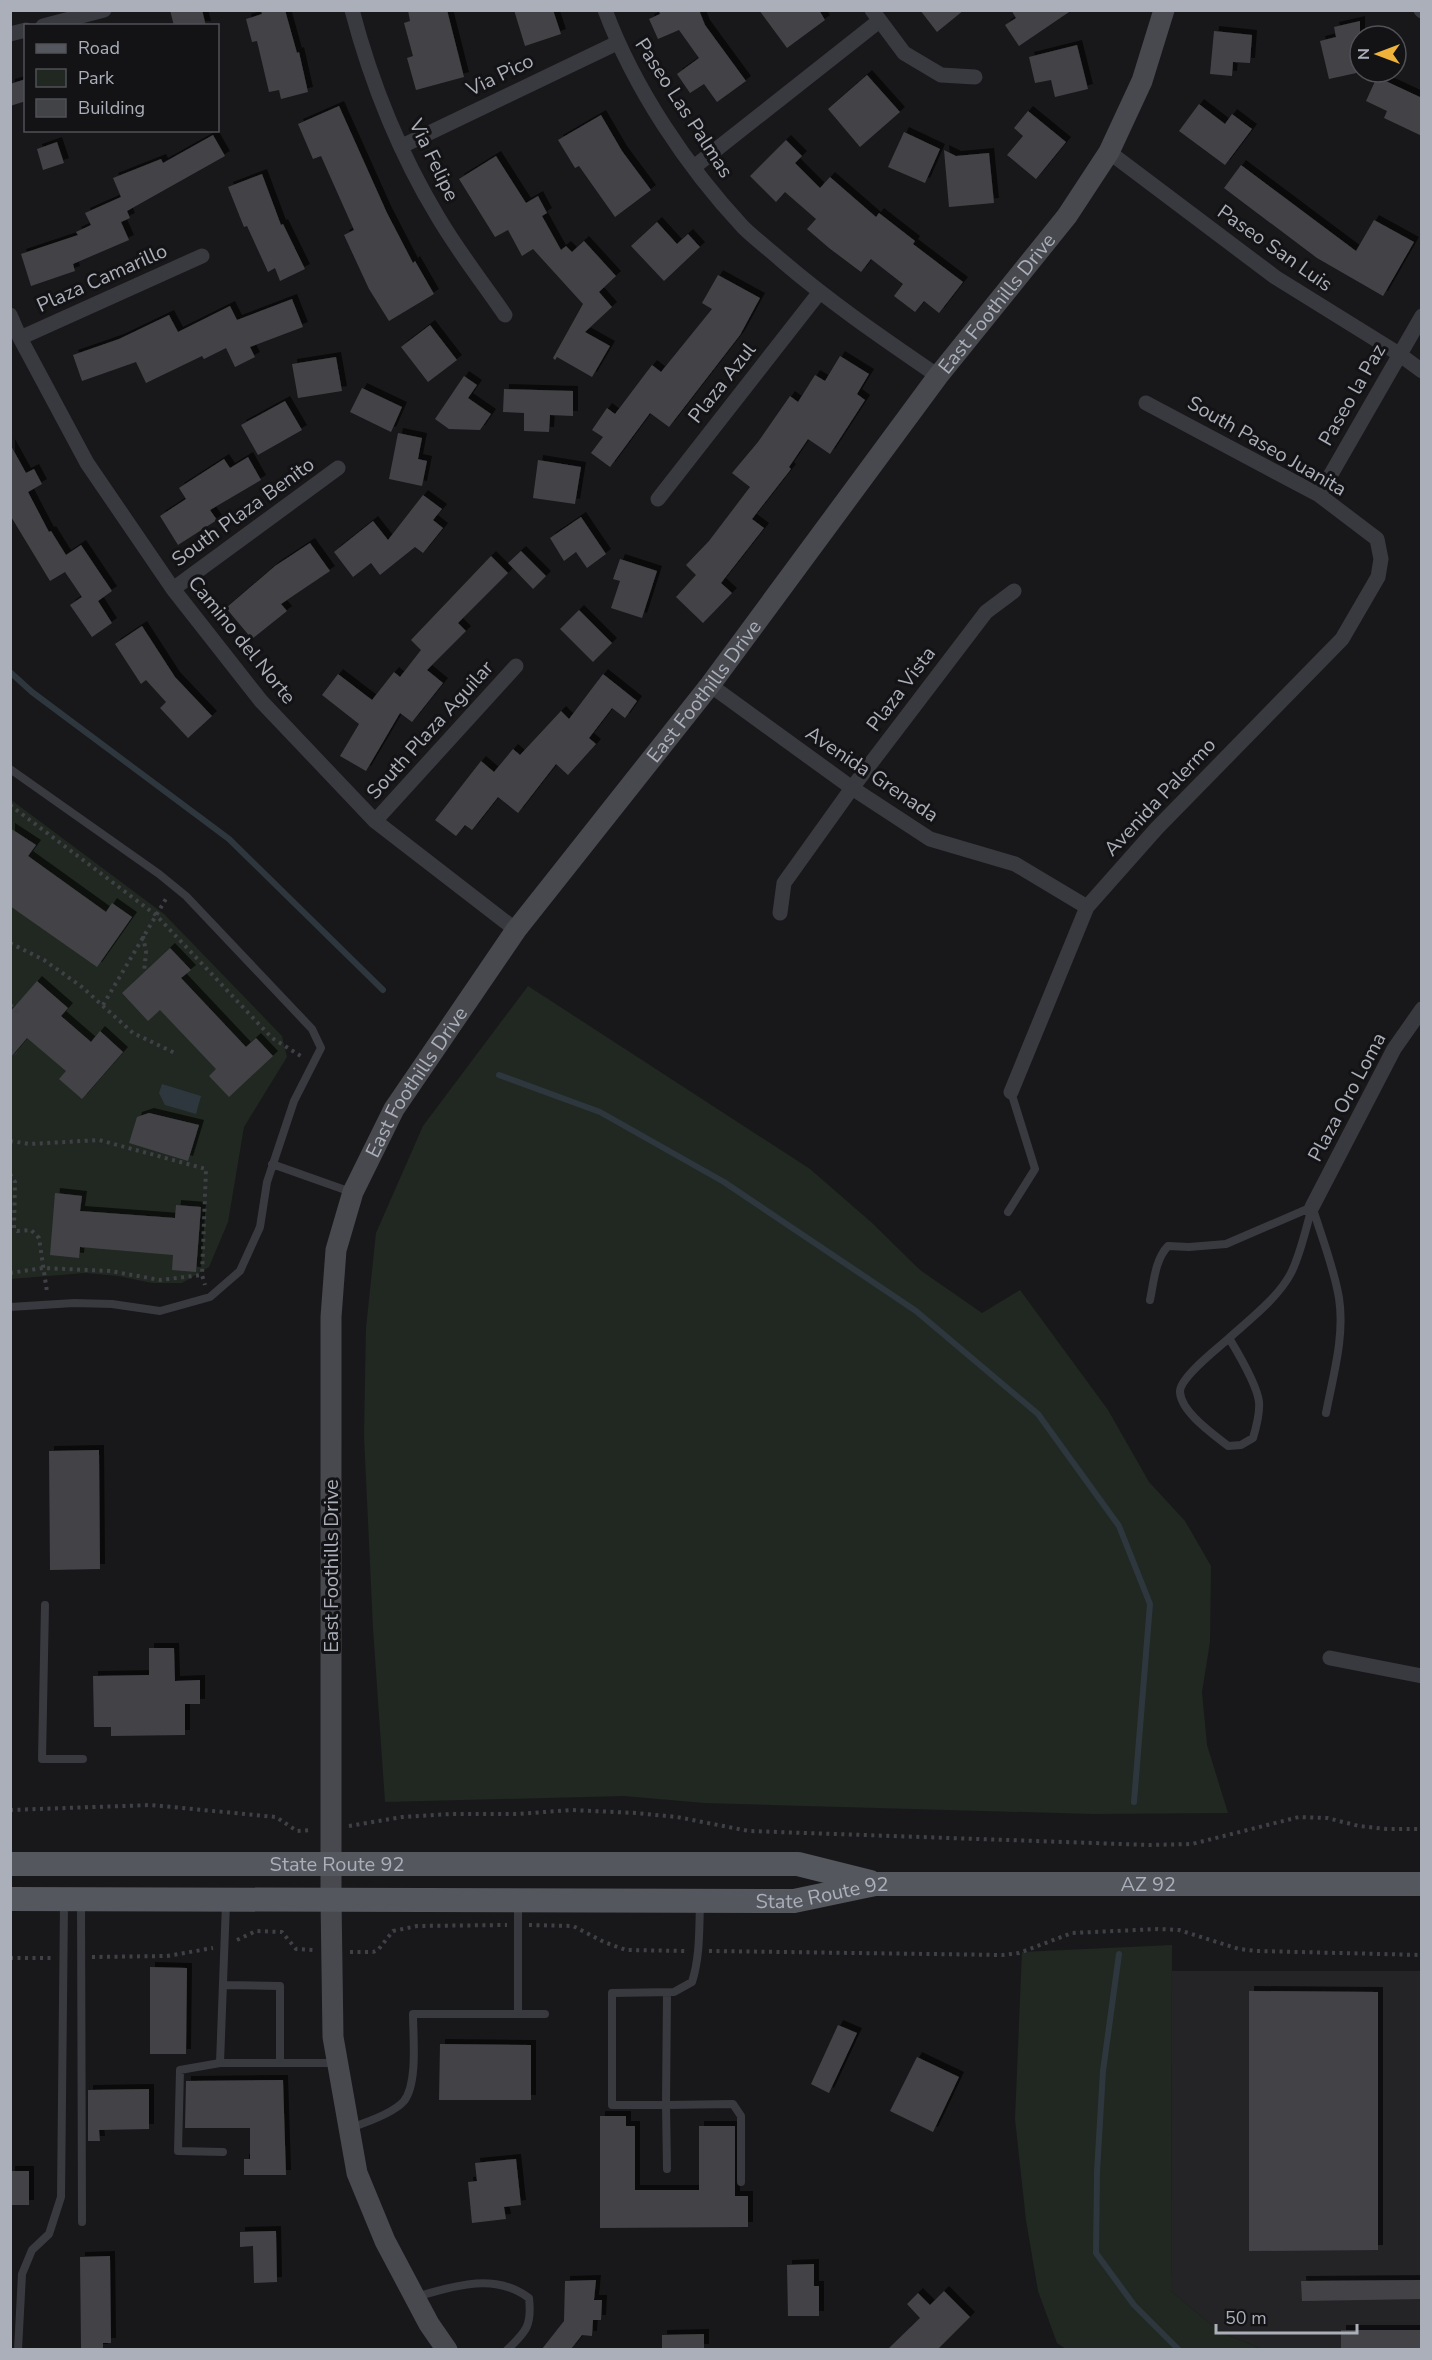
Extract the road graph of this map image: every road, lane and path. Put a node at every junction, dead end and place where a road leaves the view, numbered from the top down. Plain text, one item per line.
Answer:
1 (104, 10) edge
2 (352, 10) edge
3 (604, 10) edge
4 (1164, 10) edge
5 (875, 16) edge
6 (51, 24) edge
7 (617, 43) junction
8 (975, 77) dead end
9 (402, 146) junction
10 (1109, 152) junction
11 (694, 167) junction
12 (202, 256) dead end
13 (819, 293) junction
14 (10, 315) edge
15 (505, 315) dead end
16 (1422, 316) edge
17 (20, 338) junction
18 (1399, 354) junction
19 (1422, 371) edge
20 (938, 376) junction
21 (1146, 403) dead end
22 (338, 468) dead end
23 (1319, 495) junction
24 (658, 499) dead end
25 (1381, 559) joint
26 (173, 589) junction
27 (1014, 591) dead end
28 (516, 666) dead end
29 (710, 685) junction
30 (10, 769) edge
31 (852, 788) junction
32 (11, 806) edge
33 (375, 821) junction
34 (174, 886) junction
35 (1087, 907) junction
36 (780, 913) dead end
37 (156, 915) junction
38 (516, 930) junction
39 (143, 936) junction
40 (11, 945) edge
41 (144, 972) dead end
42 (10, 1005) edge
43 (103, 1005) junction
44 (1422, 1008) edge
45 (21, 1014) dead end
46 (10, 1049) edge
47 (16, 1054) dead end
48 (177, 1054) dead end
49 (313, 1064) junction
50 (1011, 1092) joint
51 (10, 1141) edge
52 (273, 1164) junction
53 (10, 1174) edge
54 (353, 1192) junction
55 (1312, 1207) junction
56 (1008, 1212) dead end
57 (43, 1268) junction
58 (10, 1273) edge
59 (202, 1275) junction
60 (210, 1297) junction
61 (1150, 1300) dead end
62 (50, 1304) junction
63 (10, 1307) edge
64 (1229, 1338) junction
65 (1326, 1413) dead end
66 (45, 1605) dead end
67 (1330, 1658) dead end
68 (1422, 1676) edge
69 (83, 1759) dead end
70 (10, 1810) edge
71 (331, 1829) junction
72 (1422, 1829) edge
73 (331, 1863) junction
74 (10, 1864) edge
75 (875, 1884) junction
76 (1422, 1884) edge
77 (10, 1899) edge
78 (73, 1899) junction
79 (226, 1899) junction
80 (331, 1899) junction
81 (518, 1899) junction
82 (700, 1900) junction
83 (518, 1925) junction
84 (224, 1945) junction
85 (698, 1951) junction
86 (331, 1952) junction
87 (1422, 1954) edge
88 (81, 1957) junction
89 (10, 1958) edge
90 (63, 1958) junction
91 (223, 1984) junction
92 (667, 1993) junction
93 (518, 2014) junction
94 (545, 2014) dead end
95 (220, 2063) junction
96 (280, 2063) junction
97 (337, 2063) junction
98 (666, 2105) junction
99 (349, 2129) junction
100 (223, 2152) dead end
101 (667, 2169) dead end
102 (741, 2182) dead end
103 (82, 2222) dead end
104 (414, 2297) junction
105 (18, 2349) edge
106 (447, 2349) edge
107 (507, 2349) edge

1 - 6 street
2 - 9 street, Via Felipe
3 - 7 street, Paseo Las Palmas
4 - 10 street, East Foothills Drive
5 - 8 street
5 - 11 street
7 - 9 street, Via Pico
7 - 11 street, Paseo Las Palmas
9 - 15 street, Via Felipe
10 - 18 street, Paseo San Luis
10 - 20 street, East Foothills Drive
11 - 13 street, Paseo Las Palmas
12 - 17 street, Plaza Camarillo
13 - 20 street, Paseo Las Palmas
13 - 24 street, Plaza Azul
14 - 17 street, Camino del Norte
16 - 18 street, Paseo la Paz
17 - 26 street, Camino del Norte
18 - 19 street, Paseo San Luis
18 - 23 street, Paseo la Paz
20 - 29 street, East Foothills Drive
21 - 23 street, South Paseo Juanita
22 - 26 street, South Plaza Benito
23 - 25 street, South Paseo Juanita
25 - 35 street, Avenida Palermo
26 - 33 street, Camino del Norte
27 - 31 street, Plaza Vista
28 - 33 street, South Plaza Aguilar
29 - 31 street, Avenida Grenada
29 - 38 street, East Foothills Drive
30 - 34 lane
31 - 35 street, Avenida Grenada
31 - 36 street, Plaza Vista
32 - 37 path
33 - 38 street, Camino del Norte
34 - 37 path
34 - 49 lane
35 - 50 street, Avenida Palermo
37 - 39 path
37 - 49 path
38 - 54 street, East Foothills Drive
39 - 41 path
39 - 43 path
40 - 43 path
42 - 45 path
43 - 48 path
44 - 55 street, Plaza Oro Loma
46 - 47 path
49 - 52 lane
50 - 56 lane
51 - 59 path
52 - 54 lane
52 - 60 lane
53 - 57 path
54 - 71 street, East Foothills Drive
55 - 61 lane
55 - 64 lane
55 - 65 lane
57 - 58 path
57 - 59 path
57 - 62 path
59 - 60 path
60 - 62 lane
62 - 63 lane
64 - 64 lane
66 - 69 lane
67 - 68 street
70 - 71 path
71 - 72 path
71 - 73 street, East Foothills Drive
73 - 74 main road, State Route 92 / AZ 92
73 - 75 main road, State Route 92 / AZ 92
73 - 80 street, East Foothills Drive
75 - 76 main road, AZ 92 / AZ 92
75 - 82 main road, State Route 92 / AZ 92
77 - 78 main road, State Route 92 / AZ 92
78 - 79 main road, State Route 92 / AZ 92
78 - 88 lane
78 - 90 lane
79 - 80 main road, State Route 92 / AZ 92
79 - 84 lane
80 - 81 main road, State Route 92 / AZ 92
80 - 86 street, East Foothills Drive
81 - 82 main road, State Route 92 / AZ 92
81 - 83 lane
82 - 85 lane
83 - 85 path
83 - 86 path
83 - 93 lane
84 - 86 path
84 - 88 path
84 - 91 lane
85 - 87 path
85 - 92 lane
86 - 97 street, East Foothills Drive
88 - 103 lane
89 - 90 path
90 - 105 lane
91 - 95 lane
91 - 96 lane
92 - 98 lane
92 - 98 lane
93 - 94 lane
93 - 99 lane
95 - 96 lane
95 - 100 lane
96 - 97 lane
97 - 99 street, East Foothills Drive
98 - 101 lane
98 - 102 lane
99 - 104 street, East Foothills Drive
104 - 106 street, East Foothills Drive
104 - 107 lane

